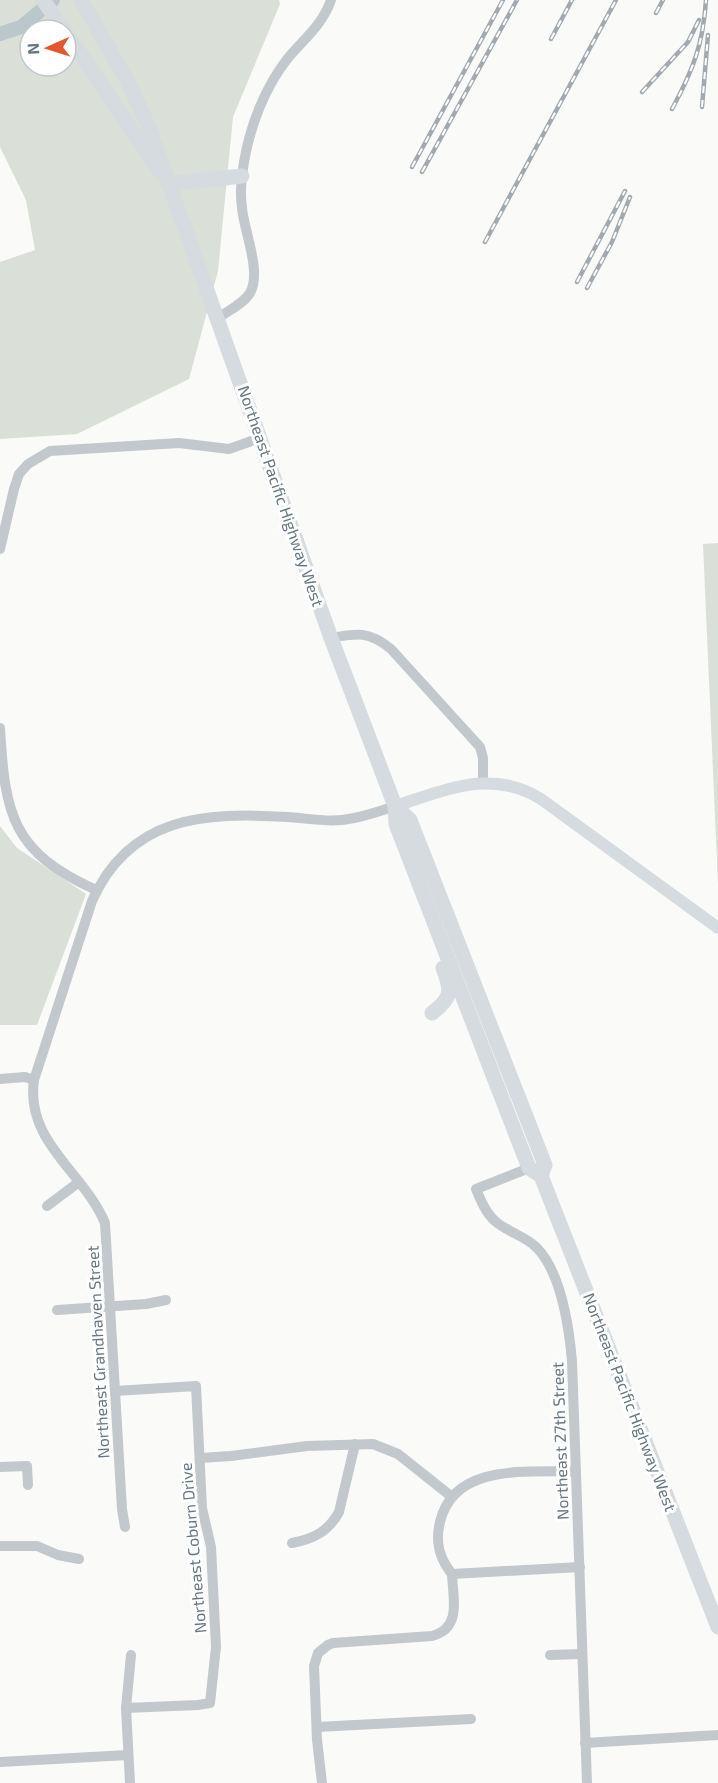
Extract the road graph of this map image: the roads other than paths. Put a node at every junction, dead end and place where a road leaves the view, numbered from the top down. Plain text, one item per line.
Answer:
1 (43, 0) edge
2 (81, 0) edge
3 (331, 0) edge
4 (56, 18) edge
5 (78, 51) edge
6 (242, 176) junction
7 (168, 184) junction
8 (218, 318) junction
9 (260, 438) junction
10 (3, 520) edge
11 (0, 549) edge
12 (331, 638) junction
13 (0, 728) edge
14 (1, 770) edge
15 (483, 783) junction
16 (395, 807) junction
17 (96, 890) junction
18 (427, 902) junction
19 (434, 919) junction
20 (718, 928) edge
21 (481, 1002) junction
22 (432, 1013) dead end
23 (468, 1013) junction
24 (505, 1063) junction
25 (0, 1079) edge
26 (34, 1080) junction
27 (535, 1172) junction
28 (79, 1182) junction
29 (47, 1206) dead end
30 (166, 1300) dead end
31 (111, 1307) junction
32 (57, 1310) dead end
33 (115, 1390) junction
34 (356, 1444) junction
35 (200, 1458) junction
36 (0, 1467) edge
37 (576, 1471) junction
38 (28, 1485) dead end
39 (452, 1497) junction
40 (125, 1527) dead end
41 (292, 1543) dead end
42 (0, 1546) edge
43 (80, 1559) dead end
44 (580, 1567) junction
45 (452, 1575) junction
46 (718, 1627) edge
47 (582, 1654) junction
48 (131, 1655) dead end
49 (549, 1655) dead end
50 (126, 1708) junction
51 (471, 1719) dead end
52 (316, 1727) junction
53 (718, 1735) edge
54 (585, 1743) junction
55 (128, 1755) junction
56 (0, 1762) edge
57 (130, 1783) edge
58 (321, 1783) edge
59 (587, 1783) edge

1 - 4 highway
2 - 7 highway
3 - 6 street
5 - 7 highway
6 - 7 highway
6 - 8 street
7 - 8 highway, Northeast Pacific Highway West
8 - 9 highway, Northeast Pacific Highway West
9 - 10 street
9 - 12 highway, Northeast Pacific Highway West
10 - 11 street
12 - 15 street
12 - 16 highway, Northeast Pacific Highway West
13 - 14 street
14 - 17 street
15 - 16 main road
15 - 20 main road
16 - 17 street, Northeast Grandhaven Street
16 - 18 highway, Northeast Pacific Highway West
16 - 21 highway, Northeast Pacific Highway West
17 - 26 street, Northeast Grandhaven Street
18 - 19 highway, Northeast Pacific Highway West
18 - 22 highway
19 - 21 highway
19 - 23 highway, Northeast Pacific Highway West
21 - 24 highway, Northeast Pacific Highway West
23 - 24 highway
23 - 27 highway, Northeast Pacific Highway West
24 - 27 highway, Northeast Pacific Highway West
25 - 26 street
26 - 28 street, Northeast Grandhaven Street
27 - 37 street, Northeast 27th Street
27 - 46 highway, Northeast Pacific Highway West
28 - 29 street
28 - 31 street, Northeast Grandhaven Street
30 - 31 street
31 - 32 street
31 - 33 street, Northeast Grandhaven Street
33 - 35 street, Northeast Coburn Drive
33 - 40 street, Northeast Grandhaven Street
34 - 35 street
34 - 39 street
34 - 41 street
35 - 50 street, Northeast Coburn Drive
36 - 38 street
37 - 39 street
37 - 44 street, Northeast 27th Street
39 - 45 street
42 - 43 street
44 - 45 street
44 - 47 street, Northeast 27th Street
45 - 52 street
47 - 49 street
47 - 54 street, Northeast 27th Street
48 - 50 street
50 - 55 street
51 - 52 street
52 - 58 street
53 - 54 street
54 - 59 street, Northeast 27th Street
55 - 56 street
55 - 57 street

